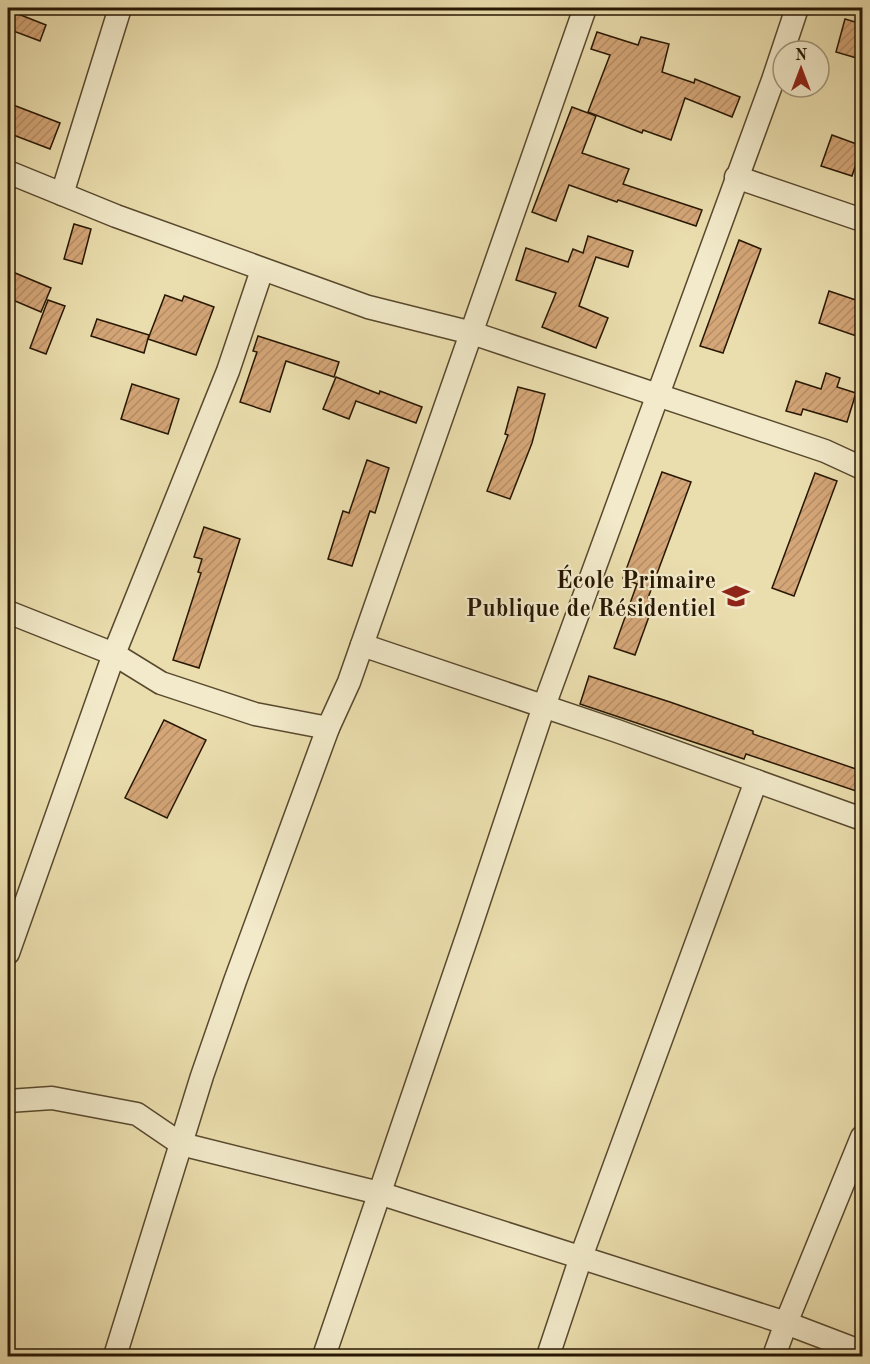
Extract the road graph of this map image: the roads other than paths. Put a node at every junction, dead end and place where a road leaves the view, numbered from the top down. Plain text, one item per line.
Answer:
1 (120, 8) edge
2 (585, 8) edge
3 (797, 8) edge
4 (8, 172) edge
5 (736, 177) junction
6 (62, 194) junction
7 (862, 220) edge
8 (262, 270) junction
9 (472, 333) junction
10 (658, 394) junction
11 (862, 468) edge
12 (8, 612) edge
13 (362, 645) junction
14 (114, 654) junction
15 (544, 706) junction
16 (328, 728) junction
17 (756, 781) junction
18 (862, 819) edge
19 (8, 953) edge
20 (8, 1101) edge
21 (862, 1138) edge
22 (181, 1144) junction
23 (380, 1193) junction
24 (582, 1257) junction
25 (786, 1323) junction
26 (862, 1352) edge
27 (115, 1356) edge
28 (324, 1356) edge
29 (548, 1356) edge
30 (774, 1356) edge

1 - 6 street
2 - 9 street
3 - 5 street
4 - 6 street
5 - 7 street
5 - 10 street
6 - 8 street
8 - 9 street
8 - 14 street
9 - 10 street
9 - 13 street
10 - 11 street
10 - 15 street
12 - 14 street
13 - 15 street
13 - 16 street
14 - 16 street
14 - 19 street
15 - 17 street
15 - 23 street
16 - 22 street
17 - 18 street
17 - 24 street
20 - 22 street
21 - 25 street
22 - 23 street
22 - 27 street
23 - 24 street
23 - 28 street
24 - 25 street
24 - 29 street
25 - 26 street
25 - 30 street

